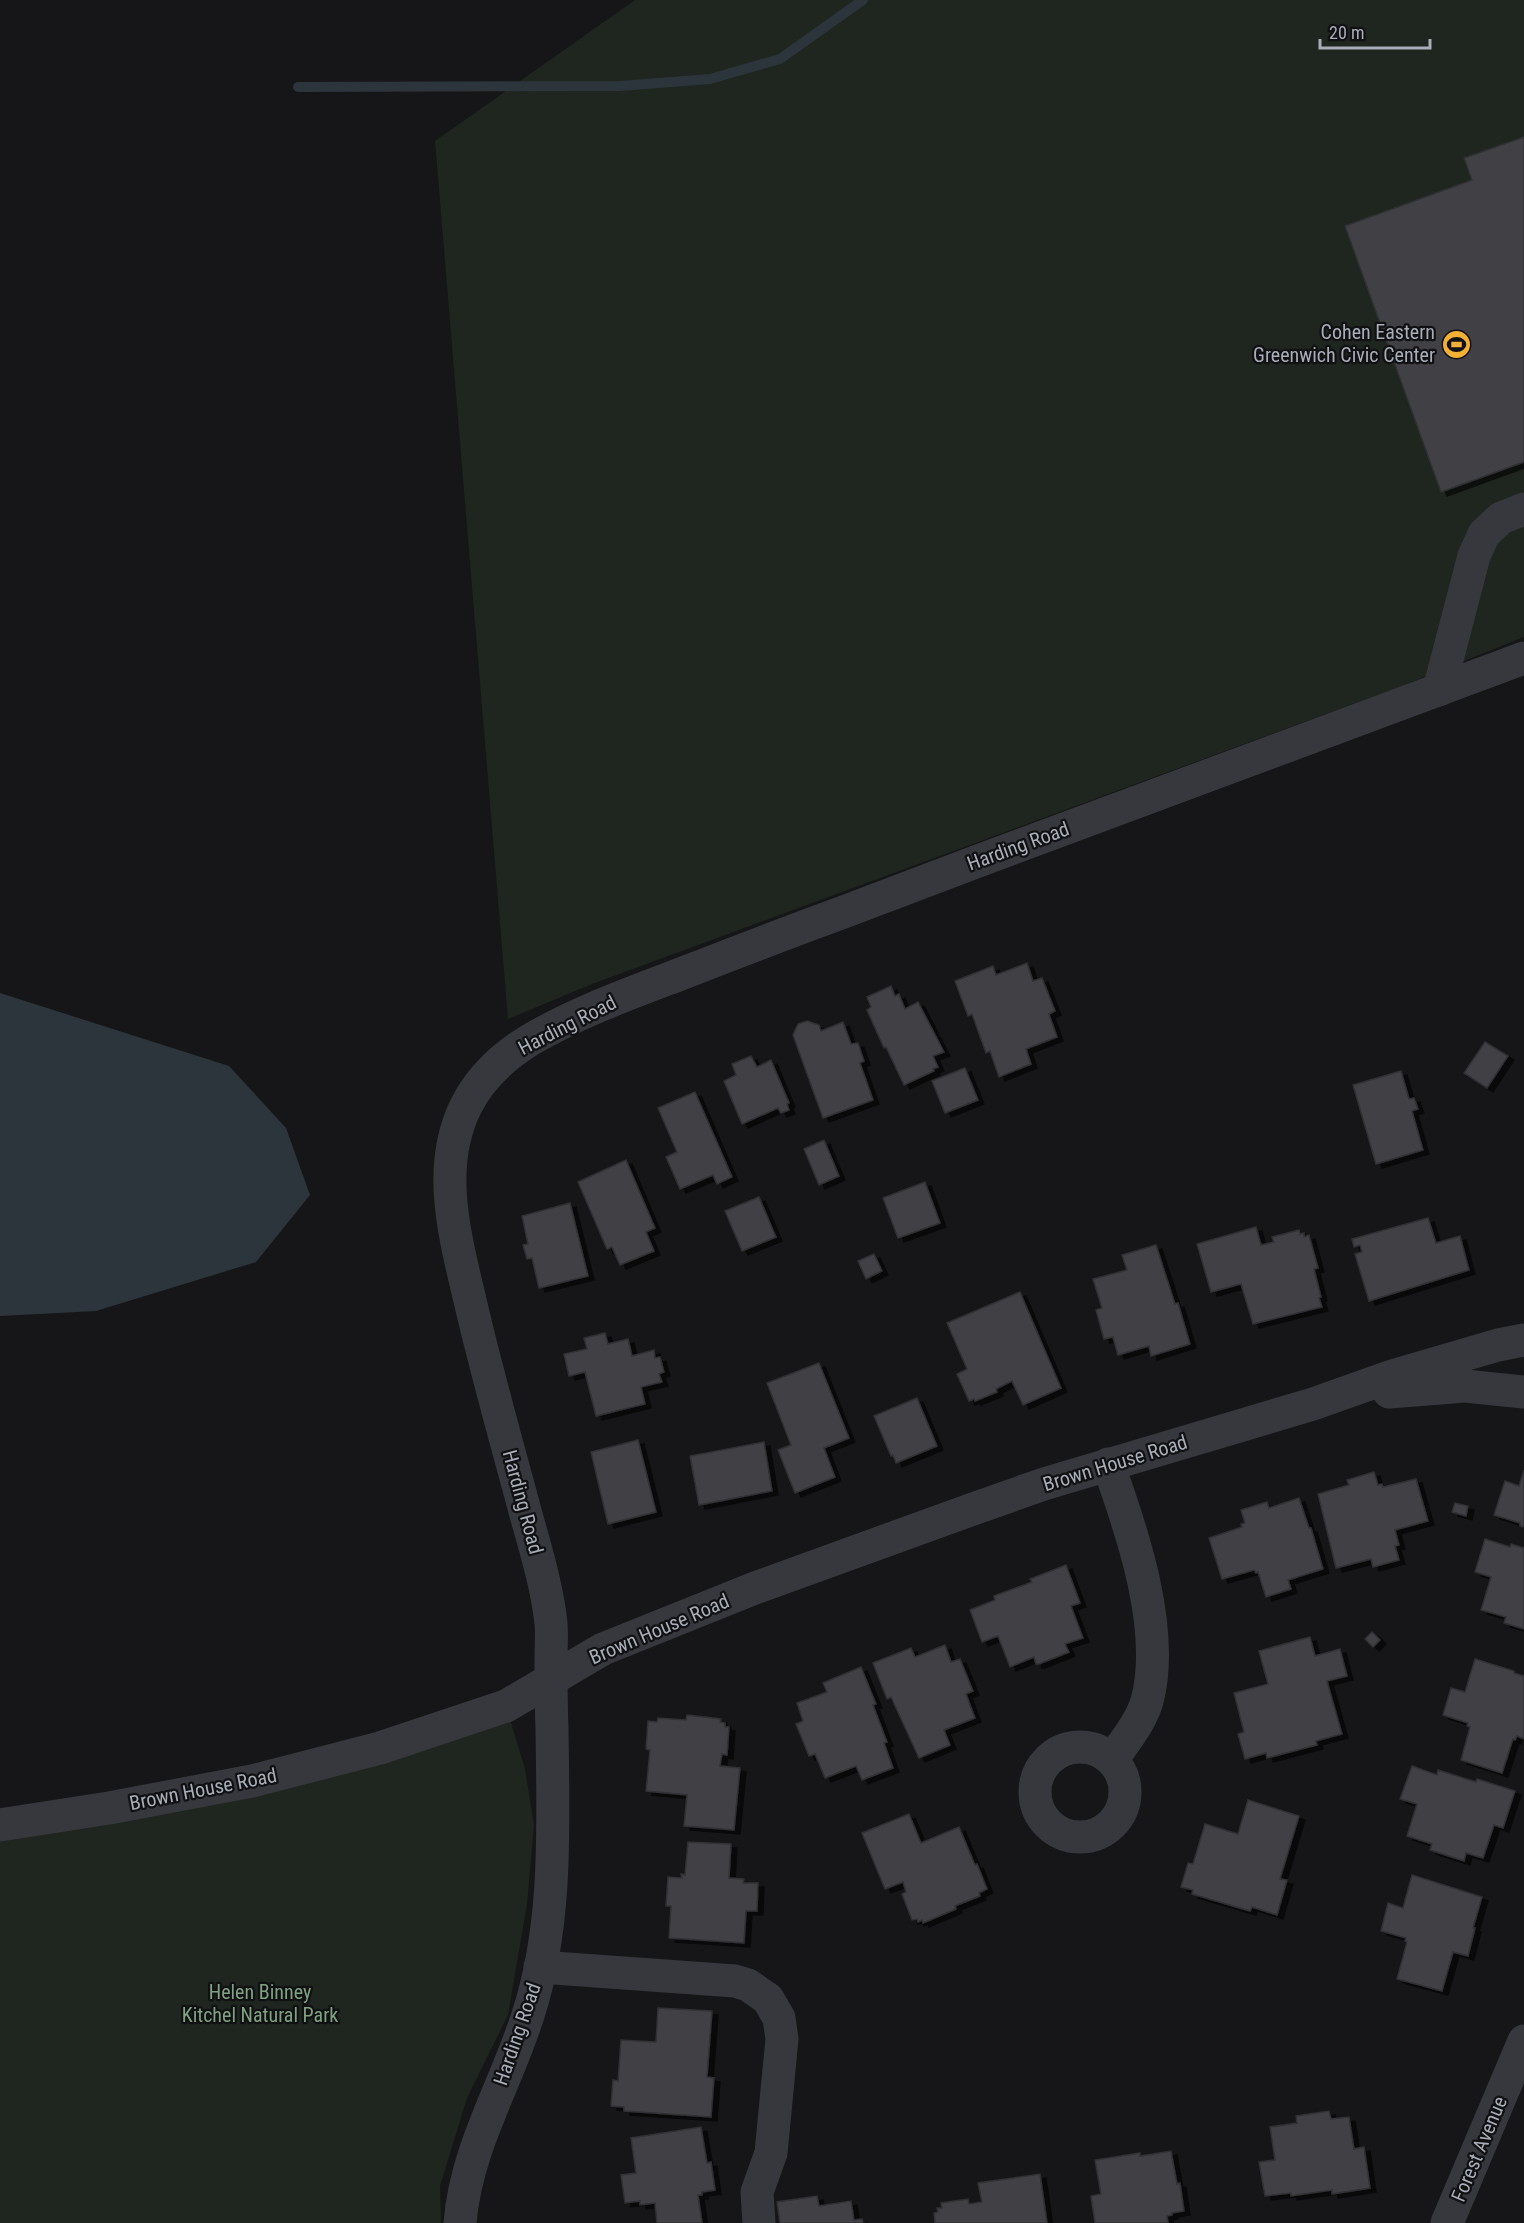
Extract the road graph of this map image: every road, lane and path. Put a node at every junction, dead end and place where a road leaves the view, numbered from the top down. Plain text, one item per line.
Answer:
1 (1524, 509) edge
2 (1524, 658) edge
3 (1439, 690) junction
4 (1524, 1340) edge
5 (1524, 1392) edge
6 (1313, 1404) junction
7 (1108, 1464) junction
8 (551, 1680) junction
9 (1112, 1760) dead end
10 (0, 1825) edge
11 (540, 1967) junction
12 (1524, 2041) edge
13 (1513, 2095) edge
14 (460, 2223) edge
15 (759, 2223) edge
16 (1447, 2223) edge

1 - 3 street
2 - 3 street, Harding Road
3 - 8 street, Harding Road
4 - 6 street, Brown House Road
5 - 6 street, Brown House Road
6 - 7 street, Brown House Road
7 - 8 street, Brown House Road
7 - 9 street
8 - 10 street, Brown House Road
8 - 11 street, Harding Road
11 - 14 street, Harding Road
11 - 15 street
12 - 13 street, Forest Avenue
13 - 16 street, Forest Avenue

